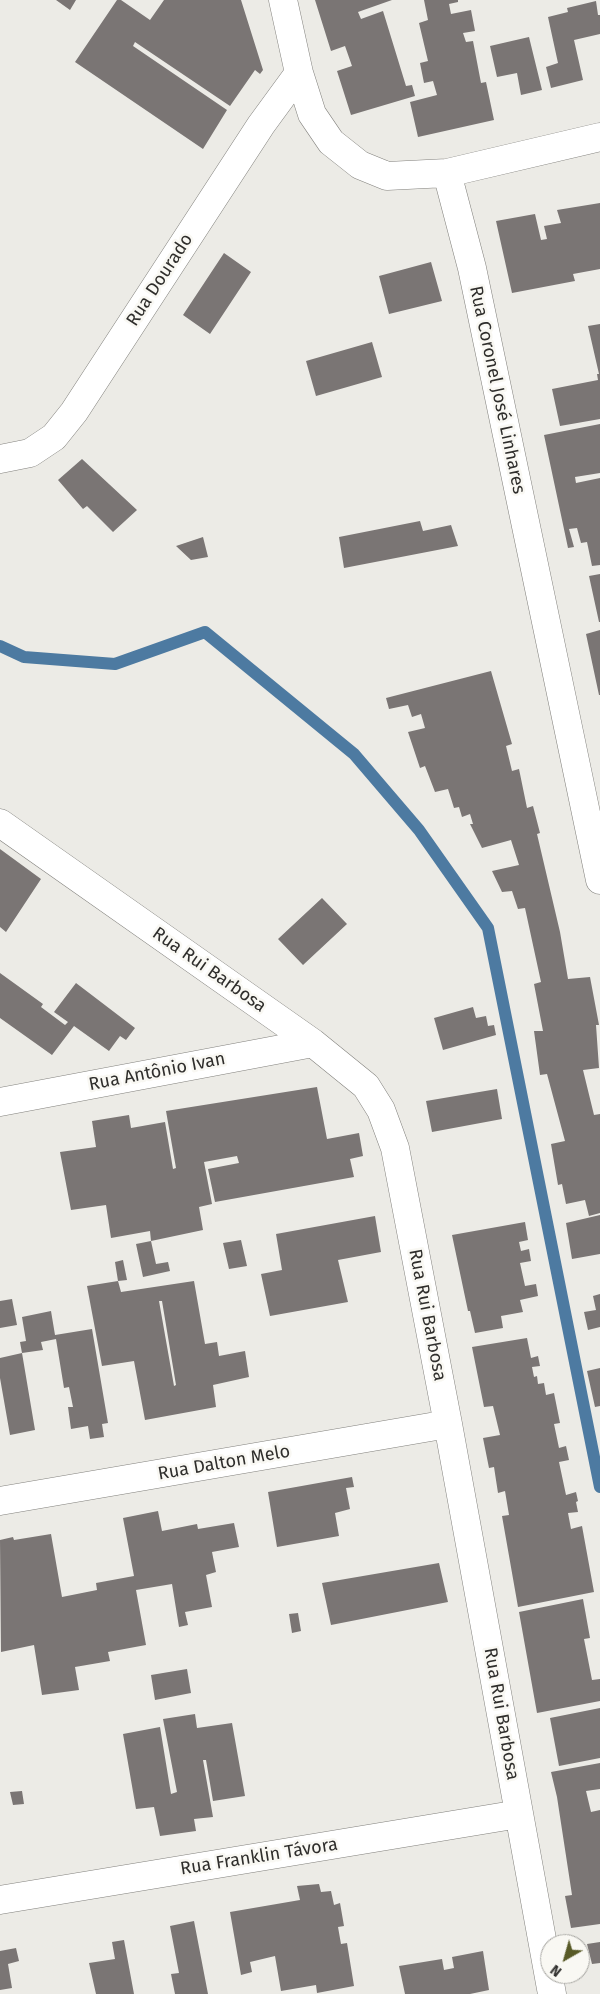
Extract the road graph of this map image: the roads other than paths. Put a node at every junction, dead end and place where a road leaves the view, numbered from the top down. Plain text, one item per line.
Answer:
1 (283, 0) edge
2 (299, 73) junction
3 (600, 137) edge
4 (447, 173) junction
5 (0, 459) edge
6 (0, 823) edge
7 (600, 880) edge
8 (313, 1043) junction
9 (0, 1102) edge
10 (448, 1424) junction
11 (0, 1501) edge
12 (519, 1814) junction
13 (0, 1900) edge
14 (552, 1994) edge

1 - 2 street
2 - 4 street
2 - 5 street, Rua Dourado
3 - 4 street
4 - 7 street, Rua Coronel José Linhares
6 - 8 street, Rua Rui Barbosa
8 - 9 street, Rua Antônio Ivan
8 - 10 street, Rua Rui Barbosa
10 - 11 street, Rua Dalton Melo
10 - 12 street, Rua Rui Barbosa
12 - 13 street, Rua Franklin Távora
12 - 14 street, Rua Rui Barbosa

